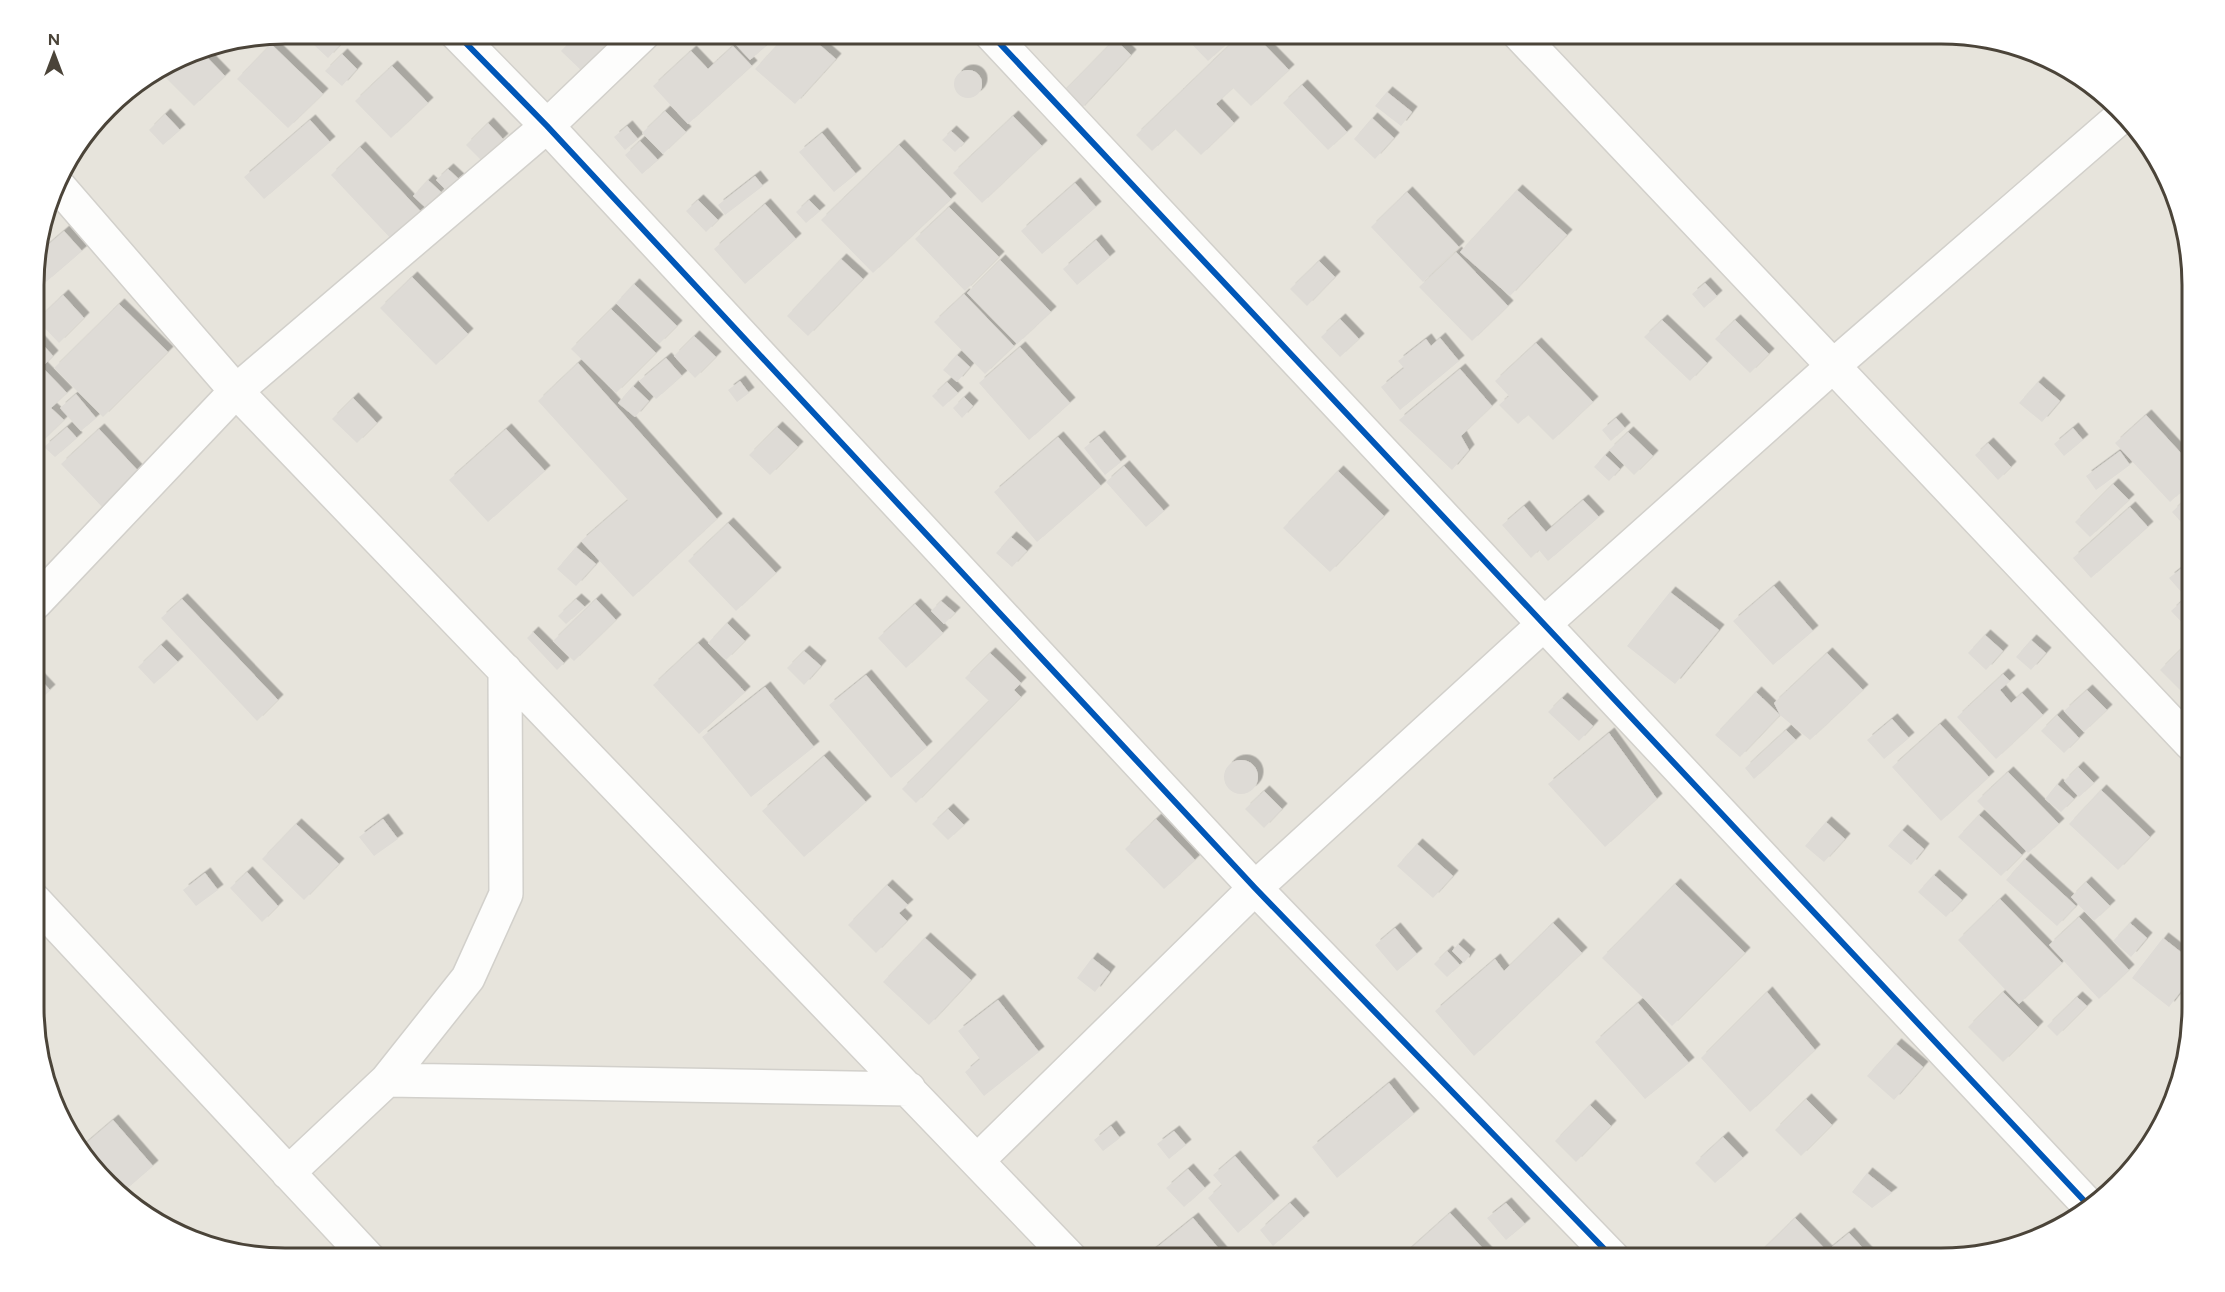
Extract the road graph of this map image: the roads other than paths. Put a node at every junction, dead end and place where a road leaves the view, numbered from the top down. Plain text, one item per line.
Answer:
1 (467, 44) edge
2 (633, 44) edge
3 (1000, 44) edge
4 (1528, 44) edge
5 (2117, 120) edge
6 (547, 126) junction
7 (63, 191) edge
8 (1833, 366) junction
9 (236, 391) junction
10 (44, 594) edge
11 (1544, 624) junction
12 (505, 670) junction
13 (2182, 733) edge
14 (1255, 888) junction
15 (44, 916) edge
16 (387, 1080) junction
17 (909, 1089) junction
18 (977, 1161) junction
19 (288, 1173) junction
20 (2084, 1201) edge
21 (360, 1249) edge
22 (1061, 1249) edge
23 (1604, 1249) edge

1 - 6 street
2 - 6 street
3 - 11 street
4 - 8 street
5 - 8 street
6 - 9 street
6 - 14 street
7 - 9 street
8 - 11 street
8 - 13 street
9 - 10 street
9 - 12 street
11 - 14 street
11 - 20 street
12 - 16 street
12 - 17 street
14 - 18 street
14 - 23 street
15 - 19 street
16 - 17 street
16 - 19 street
17 - 18 street
18 - 22 street
19 - 21 street

